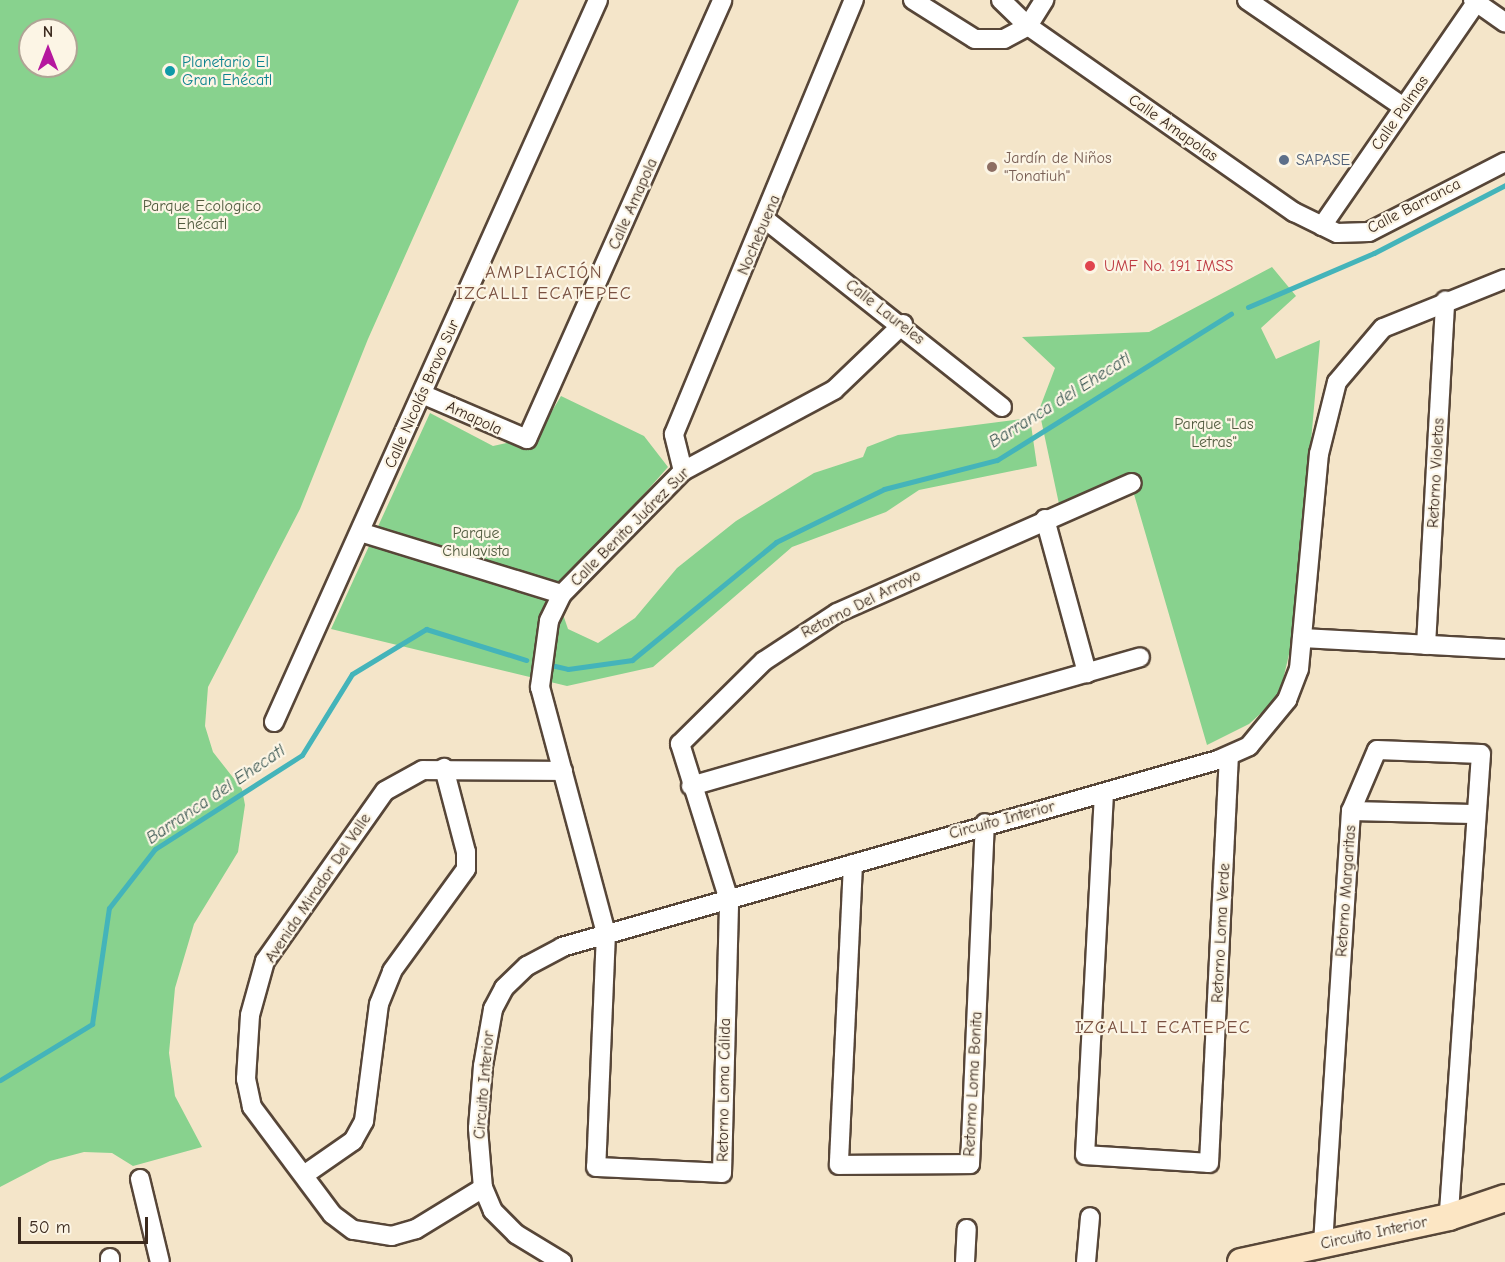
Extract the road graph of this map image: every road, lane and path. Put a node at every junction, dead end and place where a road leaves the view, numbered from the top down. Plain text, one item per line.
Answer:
1 (598, 0) edge
2 (722, 0) edge
3 (854, 0) edge
4 (913, 0) edge
5 (1000, 0) edge
6 (1044, 0) edge
7 (1247, 0) edge
8 (1476, 1) edge
9 (1505, 22) edge
10 (1028, 26) junction
11 (1403, 107) junction
12 (1505, 162) edge
13 (766, 220) junction
14 (1322, 226) junction
15 (1505, 279) edge
16 (1445, 301) junction
17 (903, 324) junction
18 (422, 394) junction
19 (1002, 407) dead end
20 (527, 439) joint
21 (683, 471) junction
22 (1132, 483) dead end
23 (1045, 519) junction
24 (360, 532) junction
25 (562, 594) junction
26 (1302, 638) junction
27 (1426, 645) junction
28 (1505, 649) edge
29 (1140, 657) dead end
30 (1087, 674) junction
31 (274, 722) dead end
32 (1229, 756) junction
33 (444, 768) junction
34 (563, 771) junction
35 (691, 786) junction
36 (1104, 794) junction
37 (1351, 811) junction
38 (1473, 814) junction
39 (985, 823) junction
40 (852, 864) junction
41 (729, 900) junction
42 (606, 933) junction
43 (304, 1175) junction
44 (141, 1179) dead end
45 (483, 1188) junction
46 (1505, 1198) edge
47 (1090, 1217) dead end
48 (1449, 1217) junction
49 (967, 1229) dead end
50 (1323, 1244) junction
51 (540, 1257) edge
52 (1292, 1257) edge
53 (160, 1262) edge
54 (562, 1262) edge
55 (965, 1262) edge
56 (1086, 1262) edge
57 (1241, 1262) edge

1 - 18 street, Calle Nicolás Bravo Sur
2 - 20 street, Calle Amapola
3 - 13 street, Nochebuena
4 - 10 street
5 - 10 street, Calle Amapolas
6 - 10 street
7 - 11 street
8 - 9 street
8 - 11 street, Calle Palmas
10 - 14 street, Calle Amapolas
11 - 14 street, Calle Palmas
12 - 14 street, Calle Barranca
13 - 17 street, Calle Laureles
13 - 21 street, Nochebuena
15 - 16 street, Circuito Interior
16 - 26 street, Circuito Interior
16 - 27 street, Retorno Violetas
17 - 19 street, Calle Laureles
17 - 21 street, Calle Benito Juárez Sur
18 - 20 street, Amapola
18 - 24 street, Calle Nicolás Bravo Sur
21 - 25 street, Calle Benito Juárez Sur
22 - 23 street, Retorno Del Arroyo
23 - 30 street
23 - 35 street, Retorno Del Arroyo
24 - 25 street, Calle Benito Juárez Sur
24 - 31 street, Calle Nicolás Bravo Sur
25 - 34 street
26 - 27 street
26 - 32 street, Circuito Interior
27 - 28 street
29 - 30 street
30 - 35 street
32 - 36 street, Circuito Interior
32 - 36 street, Retorno Loma Verde
33 - 34 street, Avenida Mirador Del Valle
33 - 43 street
33 - 43 street, Avenida Mirador Del Valle
34 - 42 street
35 - 41 street, Retorno Del Arroyo
36 - 39 street, Circuito Interior
37 - 38 street, Retorno Margaritas
37 - 38 street
37 - 50 street, Retorno Margaritas
38 - 48 street
39 - 40 street, Circuito Interior
39 - 40 street, Retorno Loma Bonita
40 - 41 street, Circuito Interior
41 - 42 street, Circuito Interior
41 - 42 street, Retorno Loma Cálida
42 - 45 street, Circuito Interior
43 - 45 street, Avenida Mirador Del Valle
44 - 53 street
45 - 51 street, Circuito Interior
46 - 48 main road, Circuito Interior
47 - 56 street
48 - 50 main road, Circuito Interior
49 - 55 street
50 - 52 main road, Circuito Interior
51 - 54 street, Circuito Interior
52 - 57 main road, Circuito Interior

